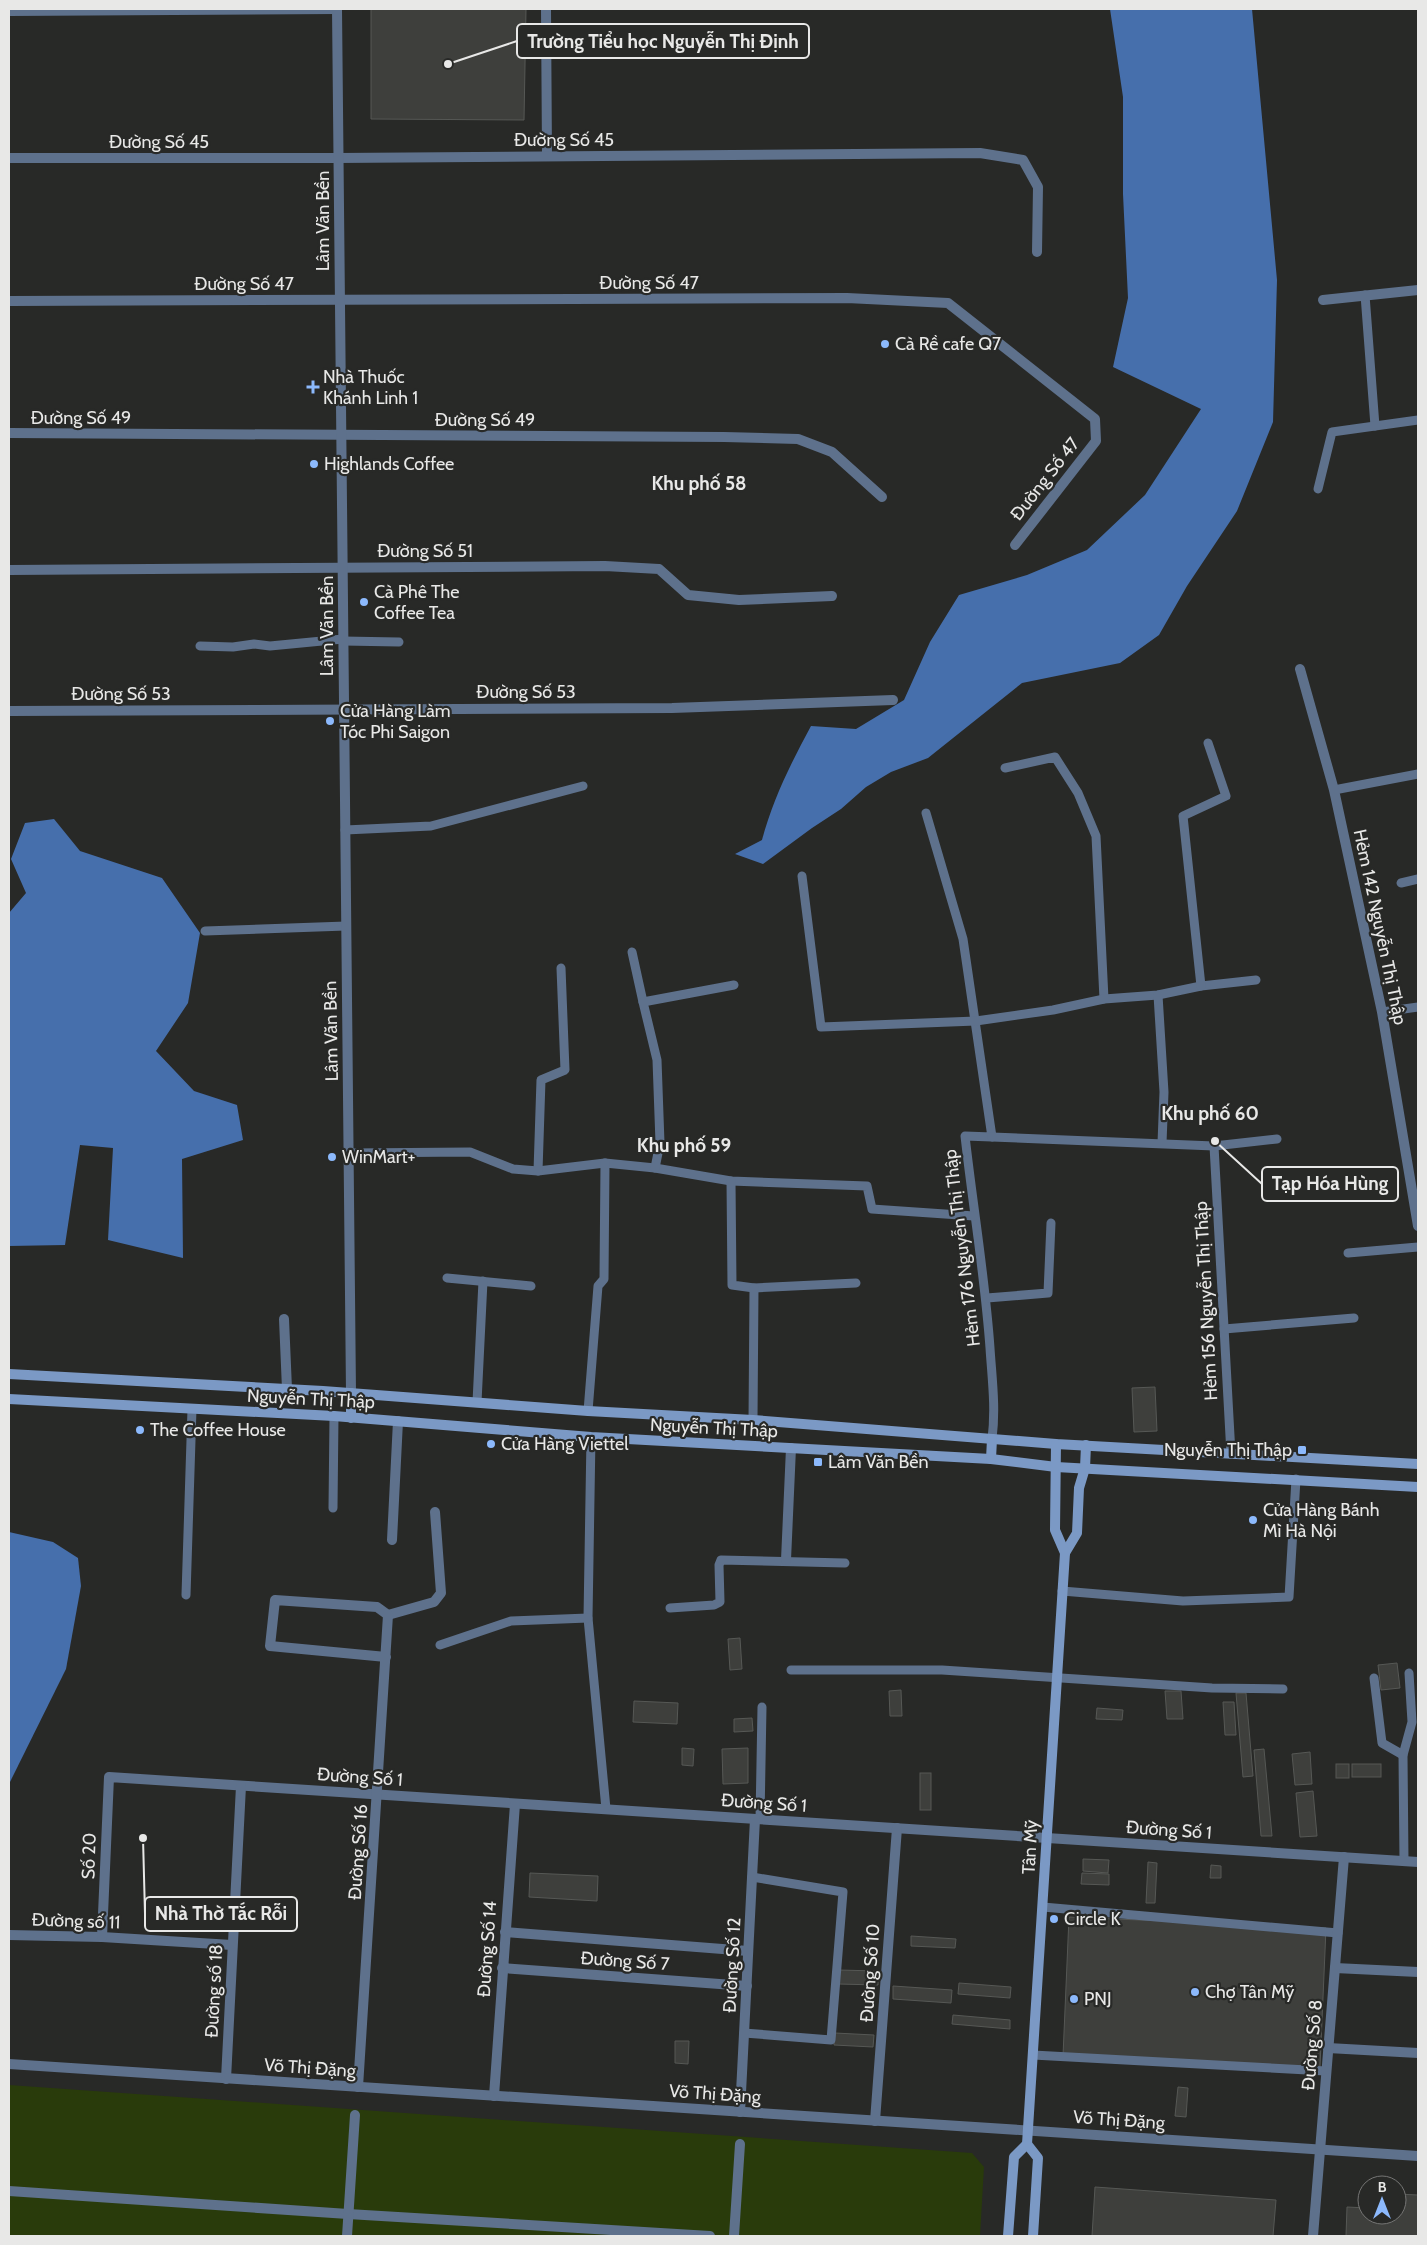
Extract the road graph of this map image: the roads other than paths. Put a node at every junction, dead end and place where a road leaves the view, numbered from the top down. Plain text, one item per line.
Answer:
1 (337, 9) edge
2 (546, 9) edge
3 (9, 11) edge
4 (547, 156) junction
5 (9, 158) edge
6 (338, 158) junction
7 (1037, 252) dead end
8 (1418, 290) edge
9 (1365, 295) junction
10 (340, 300) junction
11 (1323, 300) dead end
12 (9, 301) edge
13 (1418, 420) edge
14 (1375, 426) junction
15 (9, 434) edge
16 (341, 436) junction
17 (1318, 489) dead end
18 (882, 498) dead end
19 (1015, 544) dead end
20 (343, 568) junction
21 (9, 570) edge
22 (832, 596) dead end
23 (343, 640) junction
24 (399, 642) dead end
25 (200, 646) dead end
26 (1300, 669) dead end
27 (893, 700) dead end
28 (344, 709) junction
29 (9, 711) edge
30 (1208, 743) dead end
31 (1005, 768) dead end
32 (1418, 774) edge
33 (583, 786) dead end
34 (1334, 790) junction
35 (926, 813) dead end
36 (345, 830) junction
37 (802, 876) dead end
38 (1418, 879) edge
39 (1401, 883) dead end
40 (346, 926) junction
41 (205, 931) dead end
42 (632, 952) dead end
43 (562, 968) dead end
44 (1256, 980) dead end
45 (734, 985) dead end
46 (1200, 986) junction
47 (1158, 995) junction
48 (1104, 999) junction
49 (643, 1002) junction
50 (1418, 1008) edge
51 (1382, 1012) junction
52 (976, 1021) junction
53 (992, 1137) junction
54 (1277, 1139) dead end
55 (1162, 1143) junction
56 (1214, 1146) junction
57 (348, 1153) junction
58 (605, 1163) junction
59 (655, 1168) junction
60 (538, 1171) junction
61 (731, 1181) junction
62 (974, 1216) junction
63 (1051, 1223) dead end
64 (1418, 1226) edge
65 (1418, 1247) edge
66 (1348, 1253) dead end
67 (447, 1278) dead end
68 (483, 1281) junction
69 (856, 1283) dead end
70 (531, 1286) dead end
71 (754, 1288) junction
72 (986, 1298) junction
73 (1354, 1318) dead end
74 (284, 1319) dead end
75 (1224, 1330) junction
76 (9, 1374) edge
77 (287, 1389) junction
78 (351, 1393) junction
79 (9, 1399) edge
80 (476, 1402) junction
81 (192, 1409) junction
82 (588, 1410) junction
83 (334, 1416) junction
84 (351, 1418) junction
85 (753, 1420) junction
86 (398, 1421) junction
87 (591, 1437) junction
88 (992, 1439) junction
89 (1056, 1444) junction
90 (1086, 1445) junction
91 (790, 1448) junction
92 (1231, 1454) junction
93 (991, 1459) junction
94 (1418, 1464) edge
95 (1056, 1467) junction
96 (1085, 1468) junction
97 (1296, 1479) junction
98 (1418, 1487) edge
99 (333, 1508) dead end
100 (434, 1512) dead end
101 (392, 1540) dead end
102 (1065, 1553) junction
103 (786, 1560) junction
104 (845, 1563) dead end
105 (1062, 1590) junction
106 (186, 1595) dead end
107 (670, 1608) dead end
108 (388, 1616) junction
109 (588, 1618) junction
110 (440, 1645) dead end
111 (386, 1657) junction
112 (790, 1670) dead end
113 (1409, 1673) dead end
114 (1057, 1677) junction
115 (1374, 1678) dead end
116 (1283, 1689) dead end
117 (762, 1707) dead end
118 (1403, 1755) junction
119 (108, 1777) joint
120 (241, 1786) junction
121 (378, 1794) junction
122 (515, 1804) junction
123 (606, 1809) junction
124 (758, 1819) junction
125 (897, 1828) junction
126 (1047, 1838) junction
127 (1344, 1857) junction
128 (1404, 1861) junction
129 (1418, 1862) edge
130 (752, 1877) junction
131 (1043, 1908) junction
132 (505, 1932) junction
133 (1338, 1933) junction
134 (9, 1935) edge
135 (102, 1937) junction
136 (232, 1945) junction
137 (748, 1952) junction
138 (502, 1968) junction
139 (1335, 1968) junction
140 (1418, 1972) edge
141 (747, 1986) junction
142 (744, 2033) junction
143 (1328, 2048) junction
144 (1418, 2053) edge
145 (1033, 2055) junction
146 (9, 2064) edge
147 (1326, 2071) junction
148 (226, 2079) junction
149 (358, 2087) junction
150 (494, 2096) junction
151 (740, 2112) junction
152 (355, 2115) dead end
153 (876, 2120) junction
154 (1028, 2131) junction
155 (740, 2144) dead end
156 (1027, 2144) junction
157 (1319, 2149) junction
158 (1418, 2156) edge
159 (9, 2191) edge
160 (348, 2214) junction
161 (347, 2236) edge
162 (710, 2236) edge
163 (734, 2236) edge
164 (1008, 2236) edge
165 (1033, 2236) edge
166 (1313, 2236) edge

1 - 3 street
1 - 6 street, Lâm Văn Bền
2 - 4 street
4 - 6 street, Đường Số 45
4 - 7 street, Đường Số 45
5 - 6 street, Đường Số 45
6 - 10 street, Lâm Văn Bền
8 - 9 street
9 - 11 street
9 - 14 lane
10 - 12 street, Đường Số 47
10 - 16 street, Lâm Văn Bền
10 - 19 street, Đường Số 47
13 - 14 lane
14 - 17 lane
15 - 16 street, Đường Số 49
16 - 18 street, Đường Số 49
16 - 20 street, Lâm Văn Bền
20 - 21 street, Đường Số 51
20 - 22 street, Đường Số 51
20 - 23 street, Lâm Văn Bền
23 - 24 lane
23 - 25 lane
23 - 28 street, Lâm Văn Bền
26 - 34 street, Hẻm 142 Nguyễn Thị Thập
27 - 28 street, Đường Số 53
28 - 29 street, Đường Số 53
28 - 36 street, Lâm Văn Bền
30 - 46 lane
31 - 48 lane
32 - 34 lane
33 - 36 lane
34 - 51 street, Hẻm 142 Nguyễn Thị Thập
35 - 52 lane
36 - 40 street, Lâm Văn Bền
37 - 52 lane
38 - 39 lane
40 - 41 lane
40 - 57 street, Lâm Văn Bền
42 - 49 lane
43 - 60 lane
44 - 46 lane
45 - 49 lane
46 - 47 lane
47 - 48 lane
47 - 55 lane
48 - 52 lane
49 - 59 lane
50 - 51 lane
51 - 64 street, Hẻm 142 Nguyễn Thị Thập
52 - 53 lane
53 - 55 lane
53 - 62 lane, Hẻm 176 Nguyễn Thị Thập
54 - 56 lane
55 - 56 lane
56 - 75 lane, Hẻm 156 Nguyễn Thị Thập
57 - 60 lane
57 - 78 street, Lâm Văn Bền
58 - 59 lane
58 - 60 lane
58 - 82 lane
59 - 61 lane
61 - 62 lane
61 - 71 lane
62 - 72 lane, Hẻm 176 Nguyễn Thị Thập
63 - 72 lane
65 - 66 lane
67 - 68 lane
68 - 70 lane
68 - 80 lane
69 - 71 lane
71 - 85 lane
72 - 88 lane, Hẻm 176 Nguyễn Thị Thập
73 - 75 lane
74 - 77 street
75 - 92 lane, Hẻm 156 Nguyễn Thị Thập
76 - 77 main road, Nguyễn Thị Thập
77 - 78 main road, Nguyễn Thị Thập
78 - 80 main road, Nguyễn Thị Thập
78 - 84 main road
79 - 81 main road, Nguyễn Thị Thập
80 - 82 main road, Nguyễn Thị Thập
81 - 83 main road, Nguyễn Thị Thập
81 - 106 lane
82 - 85 main road, Nguyễn Thị Thập
83 - 84 main road, Nguyễn Thị Thập
83 - 99 lane
84 - 86 main road, Nguyễn Thị Thập
85 - 88 main road, Nguyễn Thị Thập
86 - 87 main road, Nguyễn Thị Thập
86 - 101 street
87 - 91 main road, Nguyễn Thị Thập
87 - 109 lane
88 - 89 main road, Nguyễn Thị Thập
88 - 93 main road
89 - 90 main road, Nguyễn Thị Thập
89 - 95 main road, Tân Mỹ
90 - 92 main road, Nguyễn Thị Thập
90 - 96 main road, Tân Mỹ
91 - 93 main road, Nguyễn Thị Thập
91 - 103 street
92 - 94 main road, Nguyễn Thị Thập
93 - 95 main road, Nguyễn Thị Thập
95 - 96 main road, Nguyễn Thị Thập
95 - 102 main road, Tân Mỹ
96 - 97 main road, Nguyễn Thị Thập
96 - 102 main road, Tân Mỹ
97 - 98 main road, Nguyễn Thị Thập
97 - 105 lane
100 - 108 street
102 - 105 main road, Tân Mỹ
103 - 104 lane
103 - 107 lane
105 - 114 main road, Tân Mỹ
108 - 111 street, Đường Số 16
108 - 111 street
109 - 110 lane
109 - 123 lane
111 - 121 street, Đường Số 16
112 - 114 lane
113 - 118 lane
114 - 116 lane
114 - 126 main road, Tân Mỹ
115 - 118 lane
117 - 124 lane
118 - 128 lane
119 - 120 street, Đường Số 1
119 - 135 street, Số 20
120 - 121 street, Đường Số 1
120 - 136 street, Đường số 18
121 - 122 street, Đường Số 1
121 - 149 street, Đường Số 16
122 - 123 street, Đường Số 1
122 - 132 street, Đường Số 14
123 - 124 street, Đường Số 1
124 - 125 street, Đường Số 1
124 - 130 street, Đường Số 12
125 - 126 street, Đường Số 1
125 - 153 street, Đường Số 10
126 - 127 street, Đường Số 1
126 - 131 main road, Tân Mỹ
127 - 128 street, Đường Số 1
127 - 133 street, Đường Số 8
128 - 129 street, Đường Số 1
130 - 137 street, Đường Số 12
130 - 142 lane
131 - 133 lane
131 - 145 main road, Tân Mỹ
132 - 137 street, Đường Số 7
132 - 138 street, Đường Số 14
133 - 139 street, Đường Số 8
134 - 135 street, Đường số 11
135 - 136 street, Đường số 11
136 - 148 street, Đường số 18
137 - 141 street, Đường Số 12
138 - 141 street, Đường Số 7
138 - 150 street, Đường Số 14
139 - 140 street
139 - 143 street, Đường Số 8
141 - 142 street, Đường Số 12
142 - 151 street, Đường Số 12
143 - 144 street
143 - 147 street, Đường Số 8
145 - 147 lane
145 - 154 main road, Tân Mỹ
146 - 148 street, Võ Thị Đặng
147 - 157 street, Đường Số 8
148 - 149 street, Võ Thị Đặng
149 - 150 street, Võ Thị Đặng
150 - 151 street, Võ Thị Đặng
151 - 153 street, Võ Thị Đặng
152 - 160 street
153 - 154 street, Võ Thị Đặng
154 - 156 main road, Tân Mỹ
154 - 157 street, Võ Thị Đặng
155 - 163 street
156 - 164 main road
156 - 165 main road
157 - 158 street, Võ Thị Đặng
157 - 166 street, Đường Số 8
159 - 160 street
160 - 161 street
160 - 162 street

